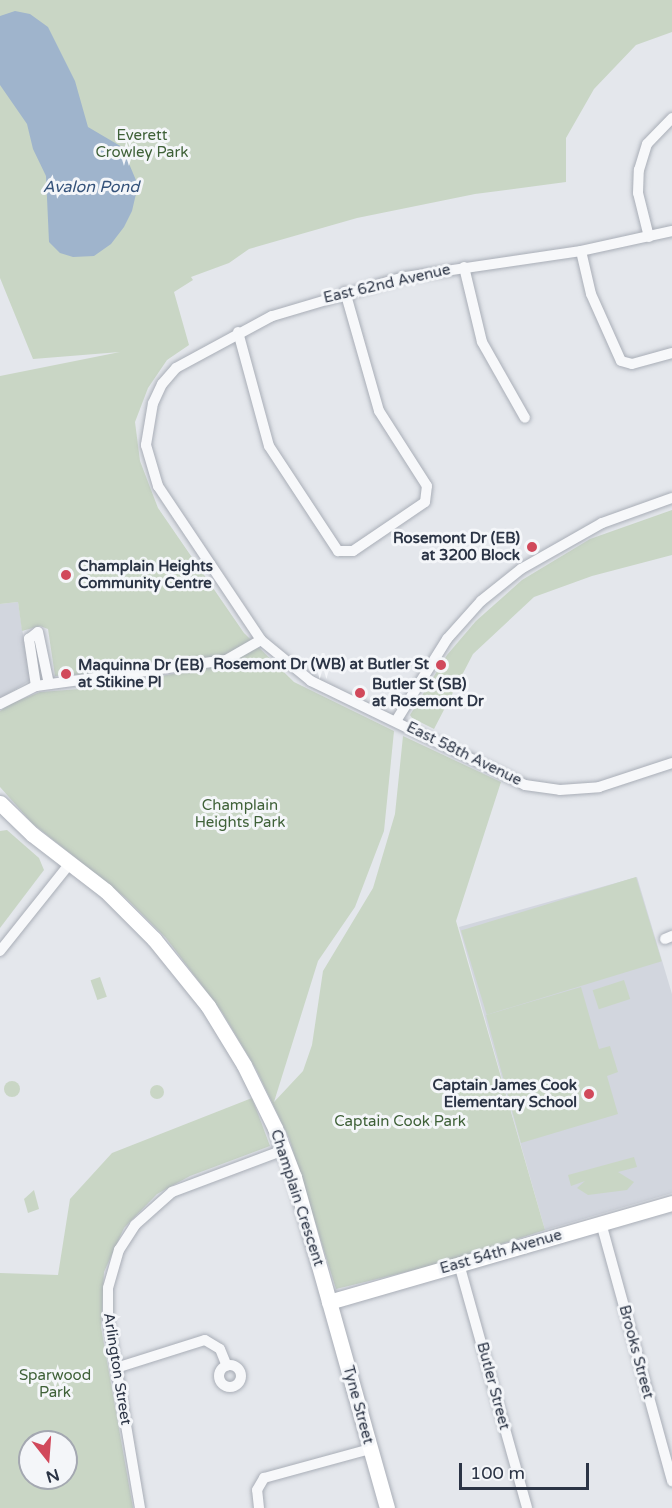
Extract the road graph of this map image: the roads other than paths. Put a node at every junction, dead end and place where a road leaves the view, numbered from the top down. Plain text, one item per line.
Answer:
1 (672, 118) edge
2 (672, 231) edge
3 (649, 237) junction
4 (581, 251) junction
5 (464, 267) junction
6 (345, 292) junction
7 (238, 332) junction
8 (672, 353) edge
9 (525, 418) dead end
10 (672, 498) edge
11 (261, 640) junction
12 (49, 684) junction
13 (36, 686) junction
14 (0, 704) edge
15 (396, 721) junction
16 (672, 763) edge
17 (0, 803) edge
18 (71, 862) junction
19 (0, 951) edge
20 (284, 1150) junction
21 (672, 1203) edge
22 (601, 1223) junction
23 (459, 1264) junction
24 (329, 1302) junction
25 (227, 1366) dead end
26 (116, 1368) junction
27 (370, 1449) junction
28 (672, 1481) edge
29 (140, 1508) edge
30 (259, 1508) edge
31 (387, 1508) edge
32 (527, 1508) edge

1 - 3 street
2 - 3 street, East 62nd Avenue
3 - 4 street, East 62nd Avenue
4 - 5 street, East 62nd Avenue
4 - 8 street
5 - 6 street, East 62nd Avenue
5 - 9 street
6 - 7 street, East 62nd Avenue
6 - 7 street
7 - 11 street, East 62nd Avenue
10 - 15 street
11 - 12 street
11 - 15 street
12 - 13 street
12 - 13 street
13 - 14 street
15 - 16 street, East 58th Avenue
17 - 18 street, Champlain Crescent
18 - 19 street
18 - 20 street, Champlain Crescent
20 - 24 street, Champlain Crescent
20 - 26 street, Arlington Street
21 - 22 street, East 54th Avenue
22 - 23 street, East 54th Avenue
22 - 28 street, Brooks Street
23 - 24 street, East 54th Avenue
23 - 32 street, Butler Street
24 - 27 street, Tyne Street
25 - 26 street
26 - 29 street, Arlington Street
27 - 30 street
27 - 31 street, Tyne Street

